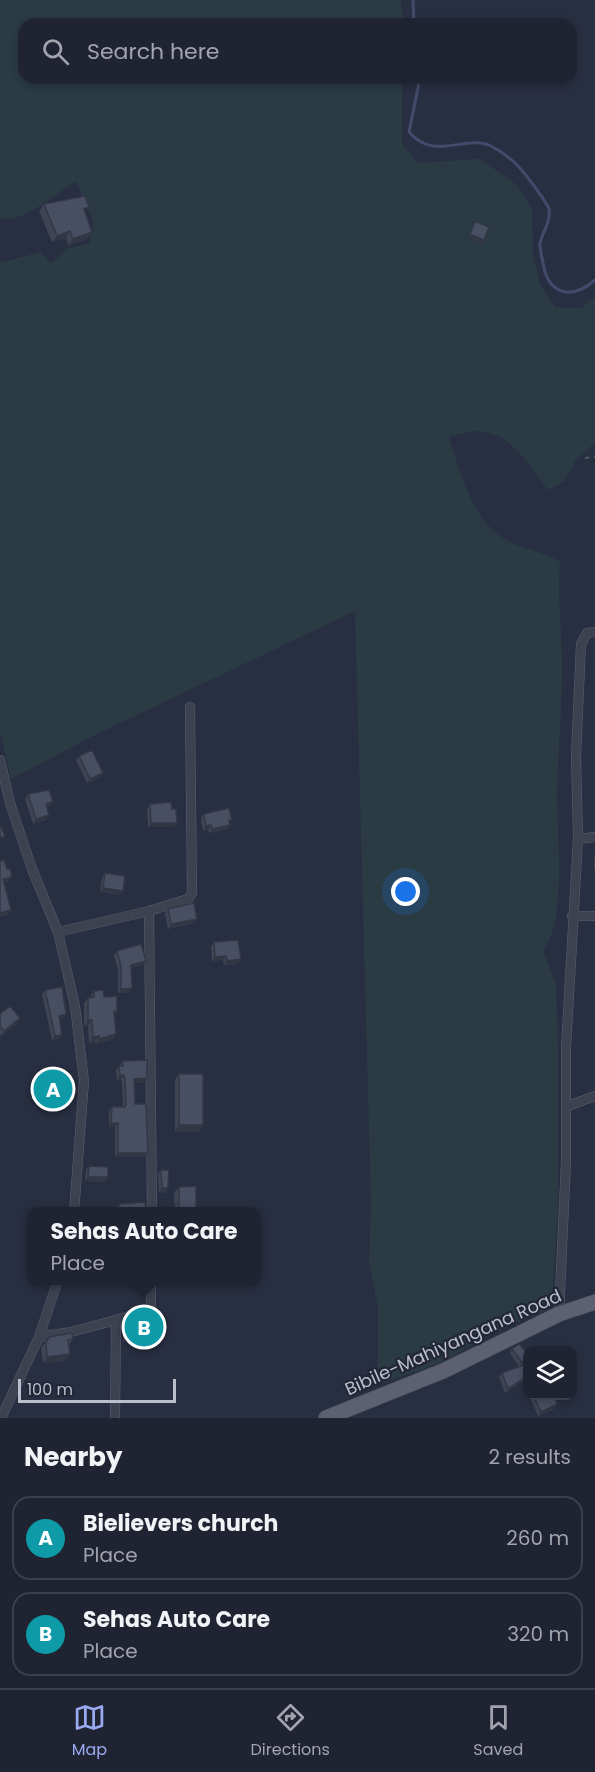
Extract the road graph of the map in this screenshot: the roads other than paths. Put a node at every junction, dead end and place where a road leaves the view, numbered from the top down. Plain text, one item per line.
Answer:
1 (595, 632) edge
2 (190, 707) dead end
3 (0, 760) edge
4 (595, 837) edge
5 (578, 839) junction
6 (148, 911) junction
7 (572, 916) junction
8 (595, 916) edge
9 (58, 932) junction
10 (595, 1096) edge
11 (568, 1106) junction
12 (74, 1207) edge
13 (152, 1207) edge
14 (57, 1285) edge
15 (151, 1285) edge
16 (595, 1302) edge
17 (558, 1314) junction
18 (116, 1320) junction
19 (39, 1336) junction
20 (1, 1418) edge
21 (115, 1418) edge
22 (326, 1418) edge

1 - 5 street
2 - 6 street
3 - 9 street
4 - 5 street
5 - 7 street
6 - 9 street
6 - 13 street
7 - 8 street
7 - 11 street
9 - 12 street
10 - 11 street
11 - 17 street
14 - 19 street
15 - 18 street
16 - 17 main road, Bibile-Mahiyangana Road
17 - 22 main road, Bibile-Mahiyangana Road
18 - 19 street
18 - 21 street
19 - 20 street

